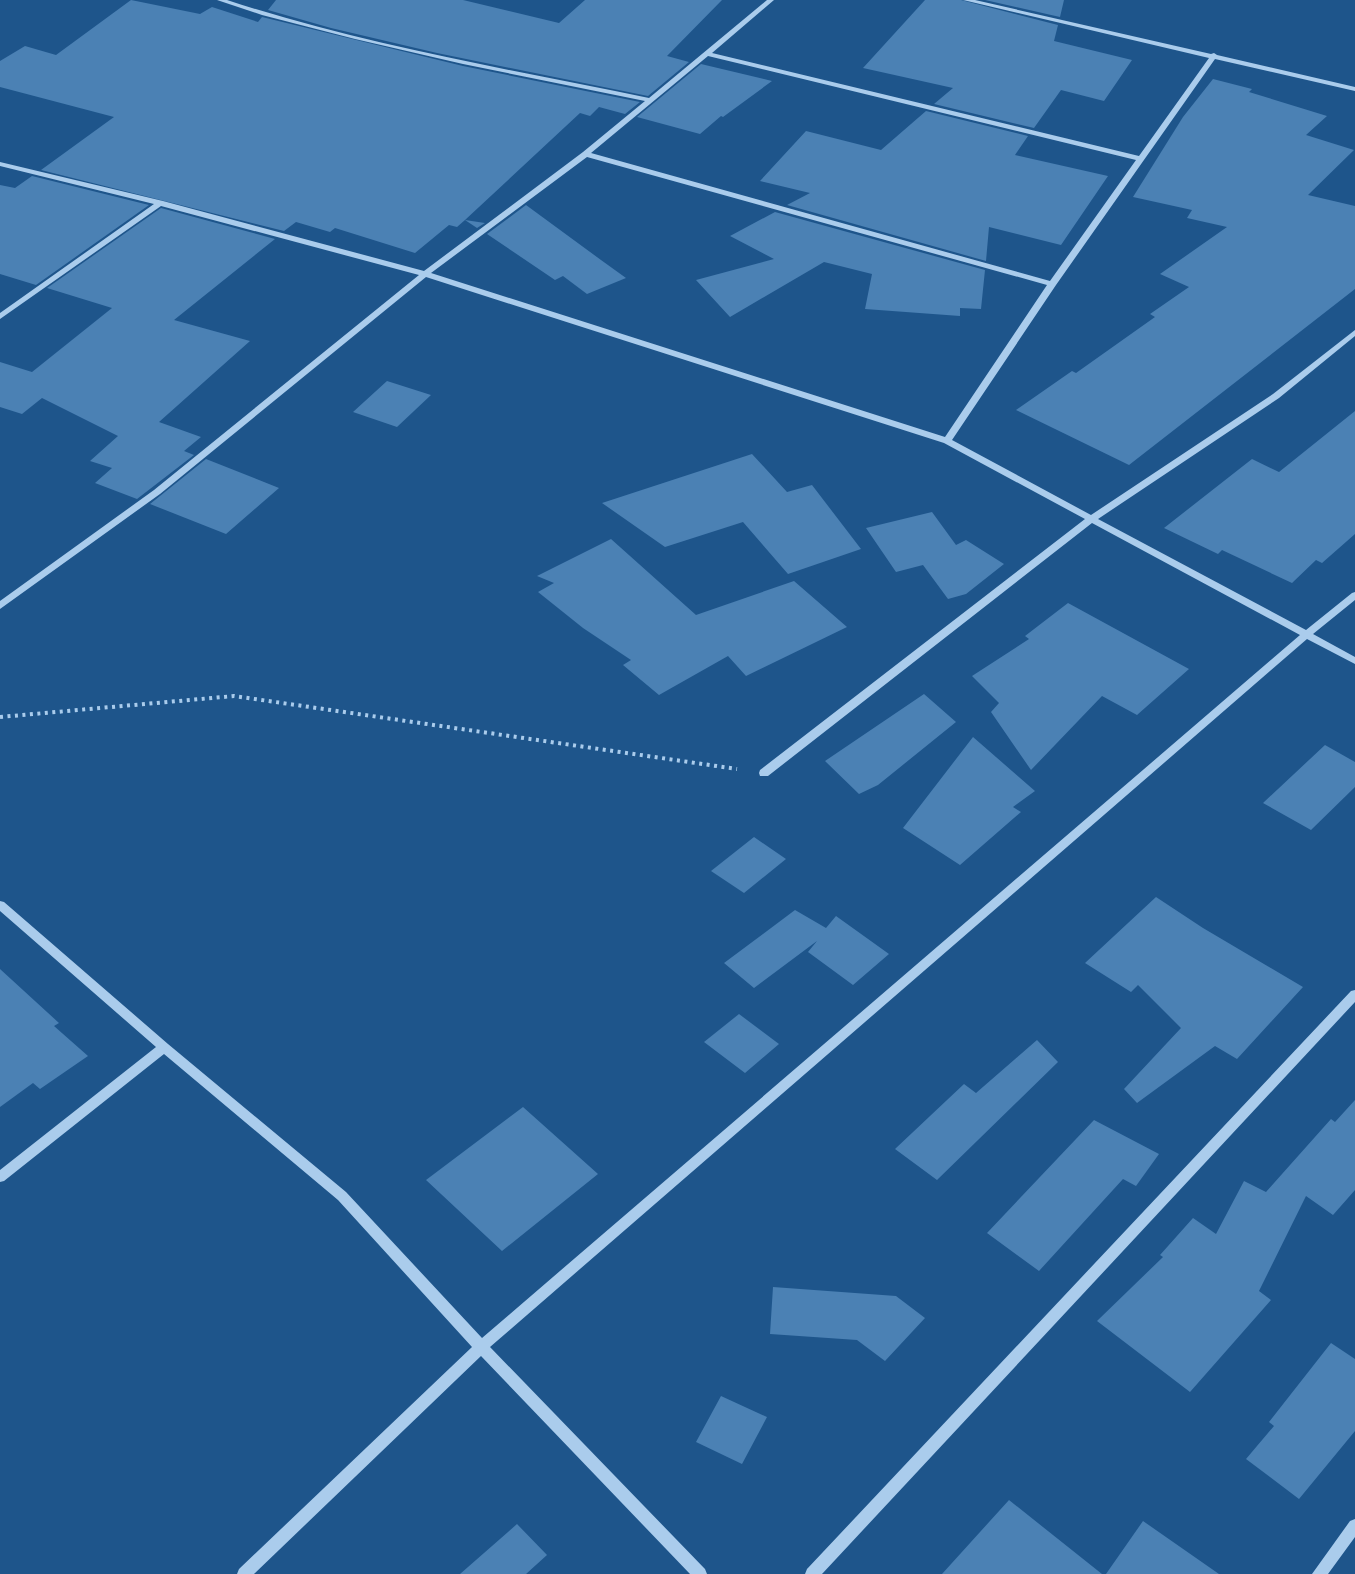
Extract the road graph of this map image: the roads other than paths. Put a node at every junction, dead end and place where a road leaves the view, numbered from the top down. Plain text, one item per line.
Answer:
1 (220, 0) edge
2 (771, 0) edge
3 (966, 0) edge
4 (1013, 0) edge
5 (1008, 9) junction
6 (706, 54) junction
7 (1214, 55) junction
8 (1355, 89) edge
9 (651, 100) junction
10 (586, 154) junction
11 (1141, 159) junction
12 (0, 164) edge
13 (160, 203) junction
14 (425, 274) junction
15 (1052, 284) junction
16 (0, 317) edge
17 (1355, 332) edge
18 (947, 441) junction
19 (1091, 519) junction
20 (1355, 595) edge
21 (0, 606) edge
22 (1306, 635) junction
23 (1355, 661) edge
24 (764, 773) road end
25 (0, 905) edge
26 (1355, 994) edge
27 (164, 1047) junction
28 (0, 1178) edge
29 (481, 1347) junction
30 (1355, 1526) edge
31 (244, 1574) edge
32 (700, 1574) edge
33 (812, 1574) edge
34 (1319, 1574) edge

1 - 9 street
2 - 6 street
3 - 5 street
4 - 5 street
5 - 7 street
6 - 9 street
6 - 11 street
7 - 8 street
7 - 11 street
9 - 10 street
10 - 14 street
10 - 15 street
11 - 15 street
12 - 13 street
13 - 14 street
13 - 16 street
14 - 18 street
14 - 21 street
15 - 18 street
17 - 19 street
18 - 19 street
19 - 22 street
19 - 24 street
20 - 22 street
22 - 23 street
22 - 29 street
25 - 27 street
26 - 33 street
27 - 28 street
27 - 29 street
29 - 31 street
29 - 32 street
30 - 34 street

